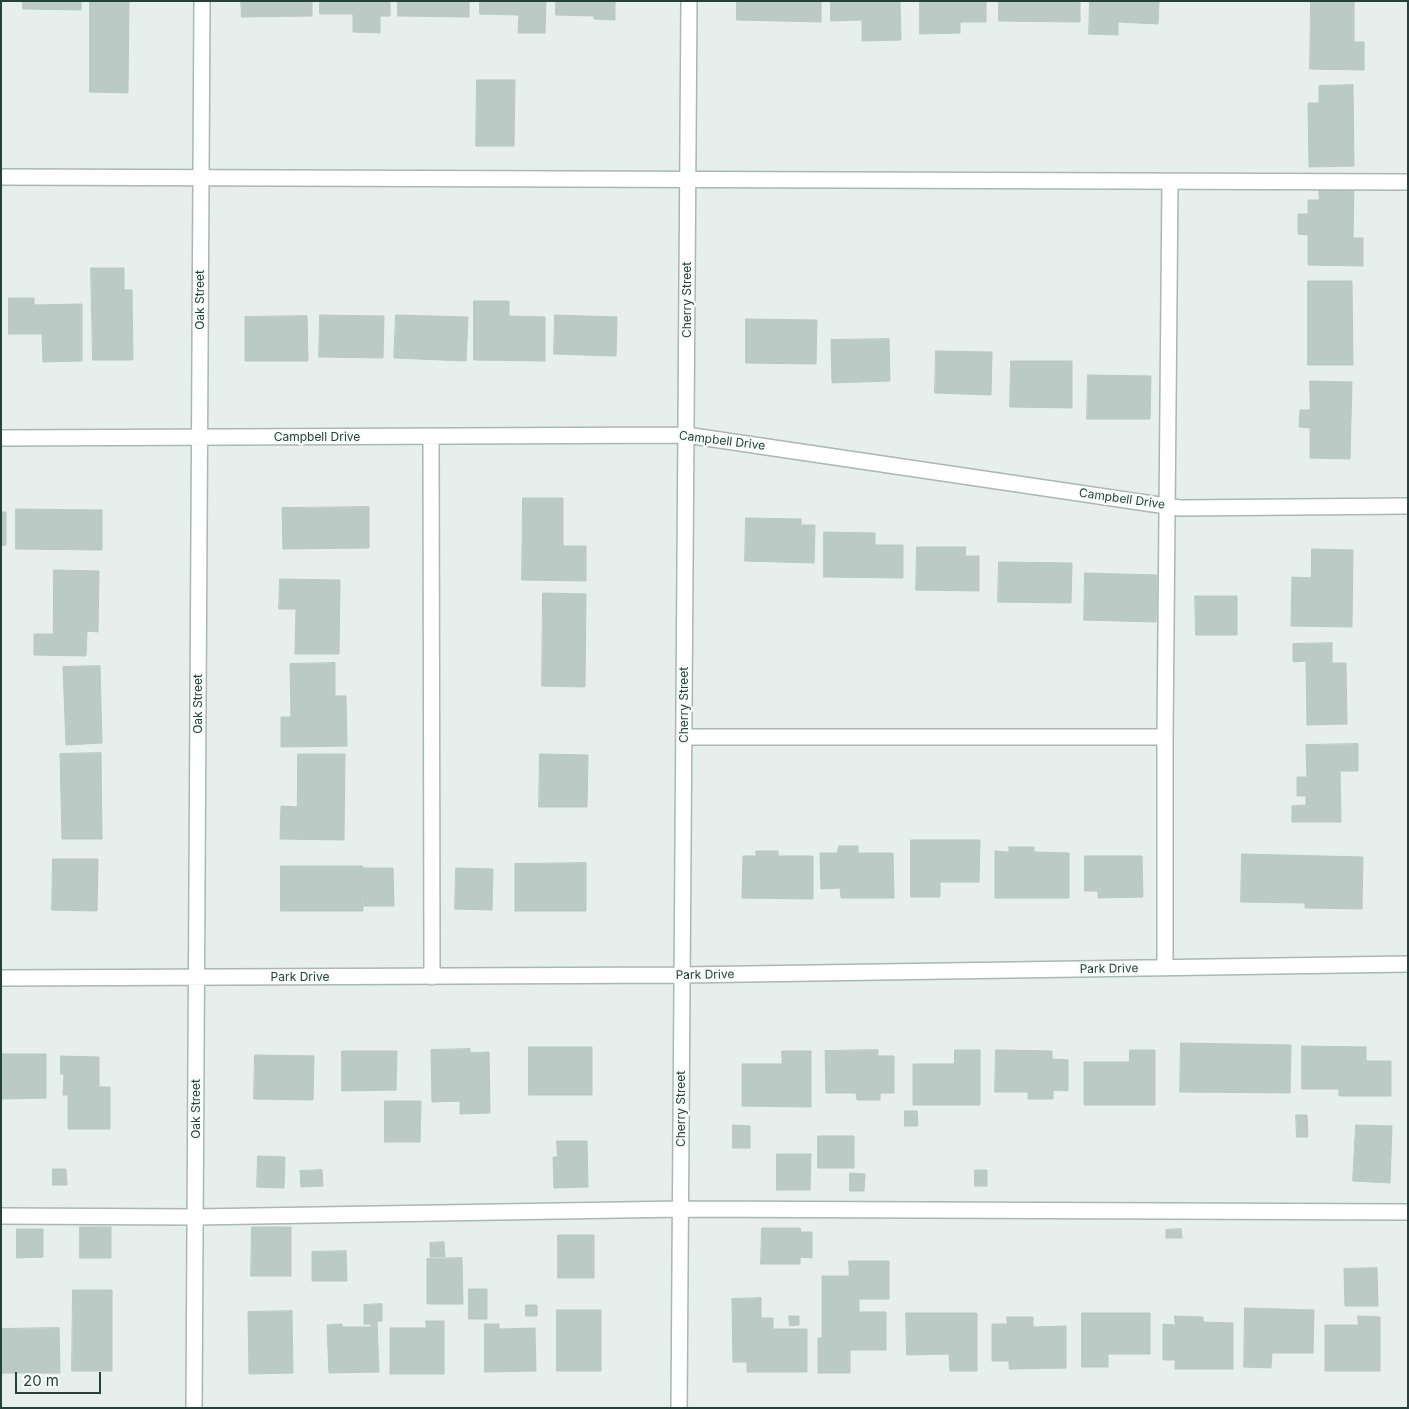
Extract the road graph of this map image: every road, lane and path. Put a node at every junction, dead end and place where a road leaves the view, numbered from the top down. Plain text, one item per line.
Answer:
1 (202, 1) edge
2 (688, 1) edge
3 (1, 177) edge
4 (200, 178) junction
5 (688, 180) junction
6 (1170, 182) junction
7 (1408, 182) edge
8 (686, 435) junction
9 (430, 436) junction
10 (198, 437) junction
11 (1, 438) edge
12 (1167, 506) junction
13 (1408, 506) edge
14 (684, 737) junction
15 (1165, 737) junction
16 (1408, 964) edge
17 (1165, 968) junction
18 (682, 975) junction
19 (432, 977) junction
20 (1, 978) edge
21 (197, 978) junction
22 (680, 1209) junction
23 (1408, 1212) edge
24 (1, 1216) edge
25 (195, 1217) junction
26 (194, 1408) edge
27 (679, 1408) edge

1 - 4 street, Oak Street
2 - 5 street, Cherry Street
3 - 4 street
4 - 5 street
4 - 10 street, Oak Street
5 - 6 street
5 - 8 street, Cherry Street
6 - 7 street
6 - 12 street
8 - 9 street, Campbell Drive
8 - 12 street, Campbell Drive
8 - 14 street, Cherry Street
9 - 10 street, Campbell Drive
9 - 19 street
10 - 11 street, Campbell Drive
10 - 21 street, Oak Street
12 - 13 street, Campbell Drive
12 - 15 street
14 - 15 street
14 - 18 street, Cherry Street
15 - 17 street
16 - 17 street, Park Drive
17 - 18 street, Park Drive
18 - 19 street, Park Drive
18 - 22 street, Cherry Street
19 - 21 street, Park Drive
20 - 21 street, Park Drive
21 - 25 street, Oak Street
22 - 23 street
22 - 25 street
22 - 27 street, Cherry Street
24 - 25 street
25 - 26 street, Oak Street

